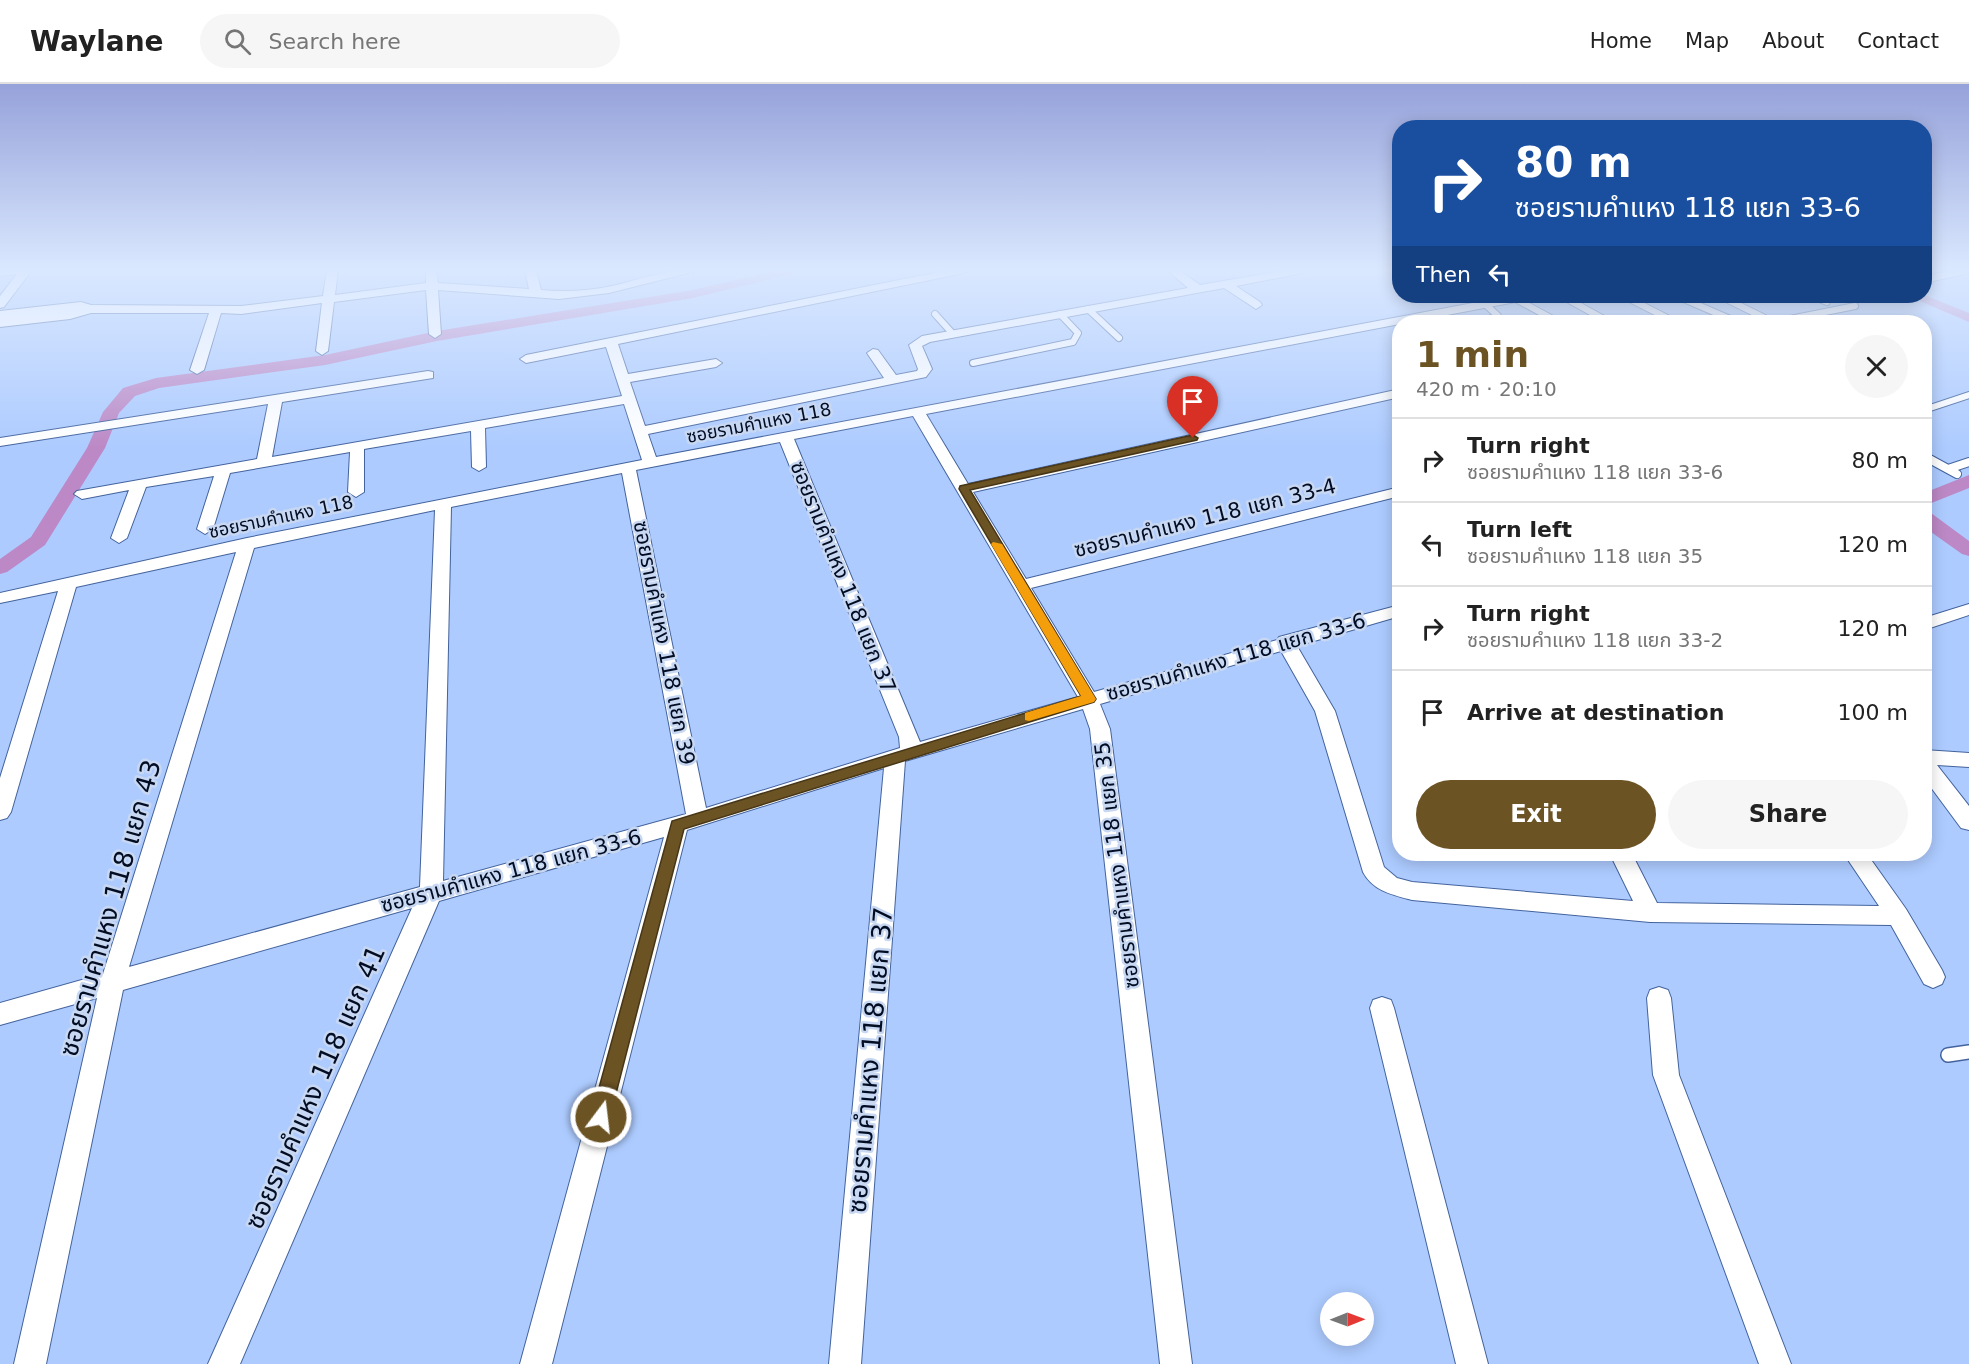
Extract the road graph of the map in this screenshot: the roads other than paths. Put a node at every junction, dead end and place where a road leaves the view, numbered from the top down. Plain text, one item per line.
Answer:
1 (210, 330) edge
2 (325, 330) edge
3 (435, 330) edge
4 (674, 330) edge
5 (949, 330) edge
6 (976, 330) edge
7 (1075, 330) edge
8 (1110, 330) edge
9 (1366, 330) edge
10 (435, 334) dead end
11 (953, 334) junction
12 (1119, 338) dead end
13 (611, 343) junction
14 (322, 351) dead end
15 (873, 353) dead end
16 (526, 359) dead end
17 (616, 359) junction
18 (561, 361) dead end
19 (716, 363) dead end
20 (973, 363) dead end
21 (197, 370) dead end
22 (428, 375) dead end
23 (623, 379) junction
24 (893, 381) junction
25 (1392, 395) edge
26 (1969, 395) edge
27 (629, 399) junction
28 (276, 400) junction
29 (1932, 407) edge
30 (918, 412) junction
31 (478, 426) junction
32 (640, 431) junction
33 (786, 438) junction
34 (0, 441) edge
35 (357, 448) junction
36 (1932, 460) edge
37 (1969, 462) edge
38 (263, 464) junction
39 (650, 464) junction
40 (479, 467) dead end
41 (628, 468) junction
42 (1948, 469) junction
43 (222, 471) junction
44 (1957, 474) dead end
45 (139, 485) junction
46 (964, 489) junction
47 (356, 492) dead end
48 (1392, 493) edge
49 (82, 494) dead end
50 (443, 503) junction
51 (205, 529) dead end
52 (118, 538) dead end
53 (247, 543) junction
54 (69, 582) junction
55 (1021, 585) junction
56 (0, 598) edge
57 (1969, 609) edge
58 (1392, 612) edge
59 (1932, 621) edge
60 (1285, 641) junction
61 (1089, 699) junction
62 (903, 754) junction
63 (1932, 758) edge
64 (1969, 760) edge
65 (1932, 773) edge
66 (0, 812) edge
67 (688, 822) junction
68 (1969, 822) edge
69 (1624, 861) edge
70 (1860, 861) edge
71 (431, 892) junction
72 (1650, 912) junction
73 (1898, 916) junction
74 (1933, 977) dead end
75 (113, 982) junction
76 (1659, 998) dead end
77 (1382, 1008) dead end
78 (0, 1014) edge
79 (1969, 1052) edge
80 (1948, 1054) dead end
81 (30, 1364) edge
82 (224, 1364) edge
83 (536, 1364) edge
84 (845, 1364) edge
85 (1176, 1364) edge
86 (1472, 1364) edge
87 (1775, 1364) edge

1 - 21 street
2 - 14 street
3 - 10 street
4 - 13 street
5 - 11 lane
6 - 11 street
7 - 20 lane
8 - 12 lane
9 - 30 street, ซอยรามคำแหง 118
11 - 24 street
13 - 16 street
13 - 17 street
15 - 24 street
17 - 18 street
17 - 23 street
19 - 23 street
22 - 28 street
23 - 27 street
24 - 32 street
25 - 46 street
26 - 29 lane
27 - 31 street
27 - 32 street
28 - 34 street
28 - 38 street
30 - 33 street, ซอยรามคำแหง 118
30 - 46 street, ซอยรามคำแหง 118 แยก 35
31 - 35 street
31 - 40 street
32 - 39 street
33 - 39 street, ซอยรามคำแหง 118
33 - 62 street, ซอยรามคำแหง 118 แยก 37
35 - 38 street
35 - 47 street
36 - 42 lane
37 - 42 lane
38 - 43 street
39 - 41 street, ซอยรามคำแหง 118
41 - 50 street, ซอยรามคำแหง 118
41 - 67 street, ซอยรามคำแหง 118 แยก 39
42 - 44 lane
43 - 45 street
43 - 51 street
45 - 49 street
45 - 52 street
46 - 55 street, ซอยรามคำแหง 118 แยก 35
48 - 55 street, ซอยรามคำแหง 118 แยก 33-4
50 - 53 street, ซอยรามคำแหง 118
50 - 71 street, ซอยรามคำแหง 118 แยก 41
53 - 54 street, ซอยรามคำแหง 118
53 - 75 street, ซอยรามคำแหง 118 แยก 43
54 - 56 street, ซอยรามคำแหง 118
54 - 66 street
55 - 61 street, ซอยรามคำแหง 118 แยก 35
57 - 59 street
58 - 60 street, ซอยรามคำแหง 118 แยก 33-6
60 - 61 street, ซอยรามคำแหง 118 แยก 33-6
60 - 72 street
61 - 62 street, ซอยรามคำแหง 118 แยก 33-6
61 - 85 street, ซอยรามคำแหง 118 แยก 35
62 - 67 street, ซอยรามคำแหง 118 แยก 33-6
62 - 84 street, ซอยรามคำแหง 118 แยก 37
63 - 64 street
65 - 68 street
67 - 71 street, ซอยรามคำแหง 118 แยก 33-6
67 - 83 street, ซอยรามคำแหง 118 แยก 39
69 - 72 street
70 - 73 street
71 - 75 street, ซอยรามคำแหง 118 แยก 33-6
71 - 82 street, ซอยรามคำแหง 118 แยก 41
72 - 73 street
73 - 74 street
75 - 78 street, ซอยรามคำแหง 118 แยก 33-6
75 - 81 street, ซอยรามคำแหง 118 แยก 43
76 - 87 street
77 - 86 street
79 - 80 lane

